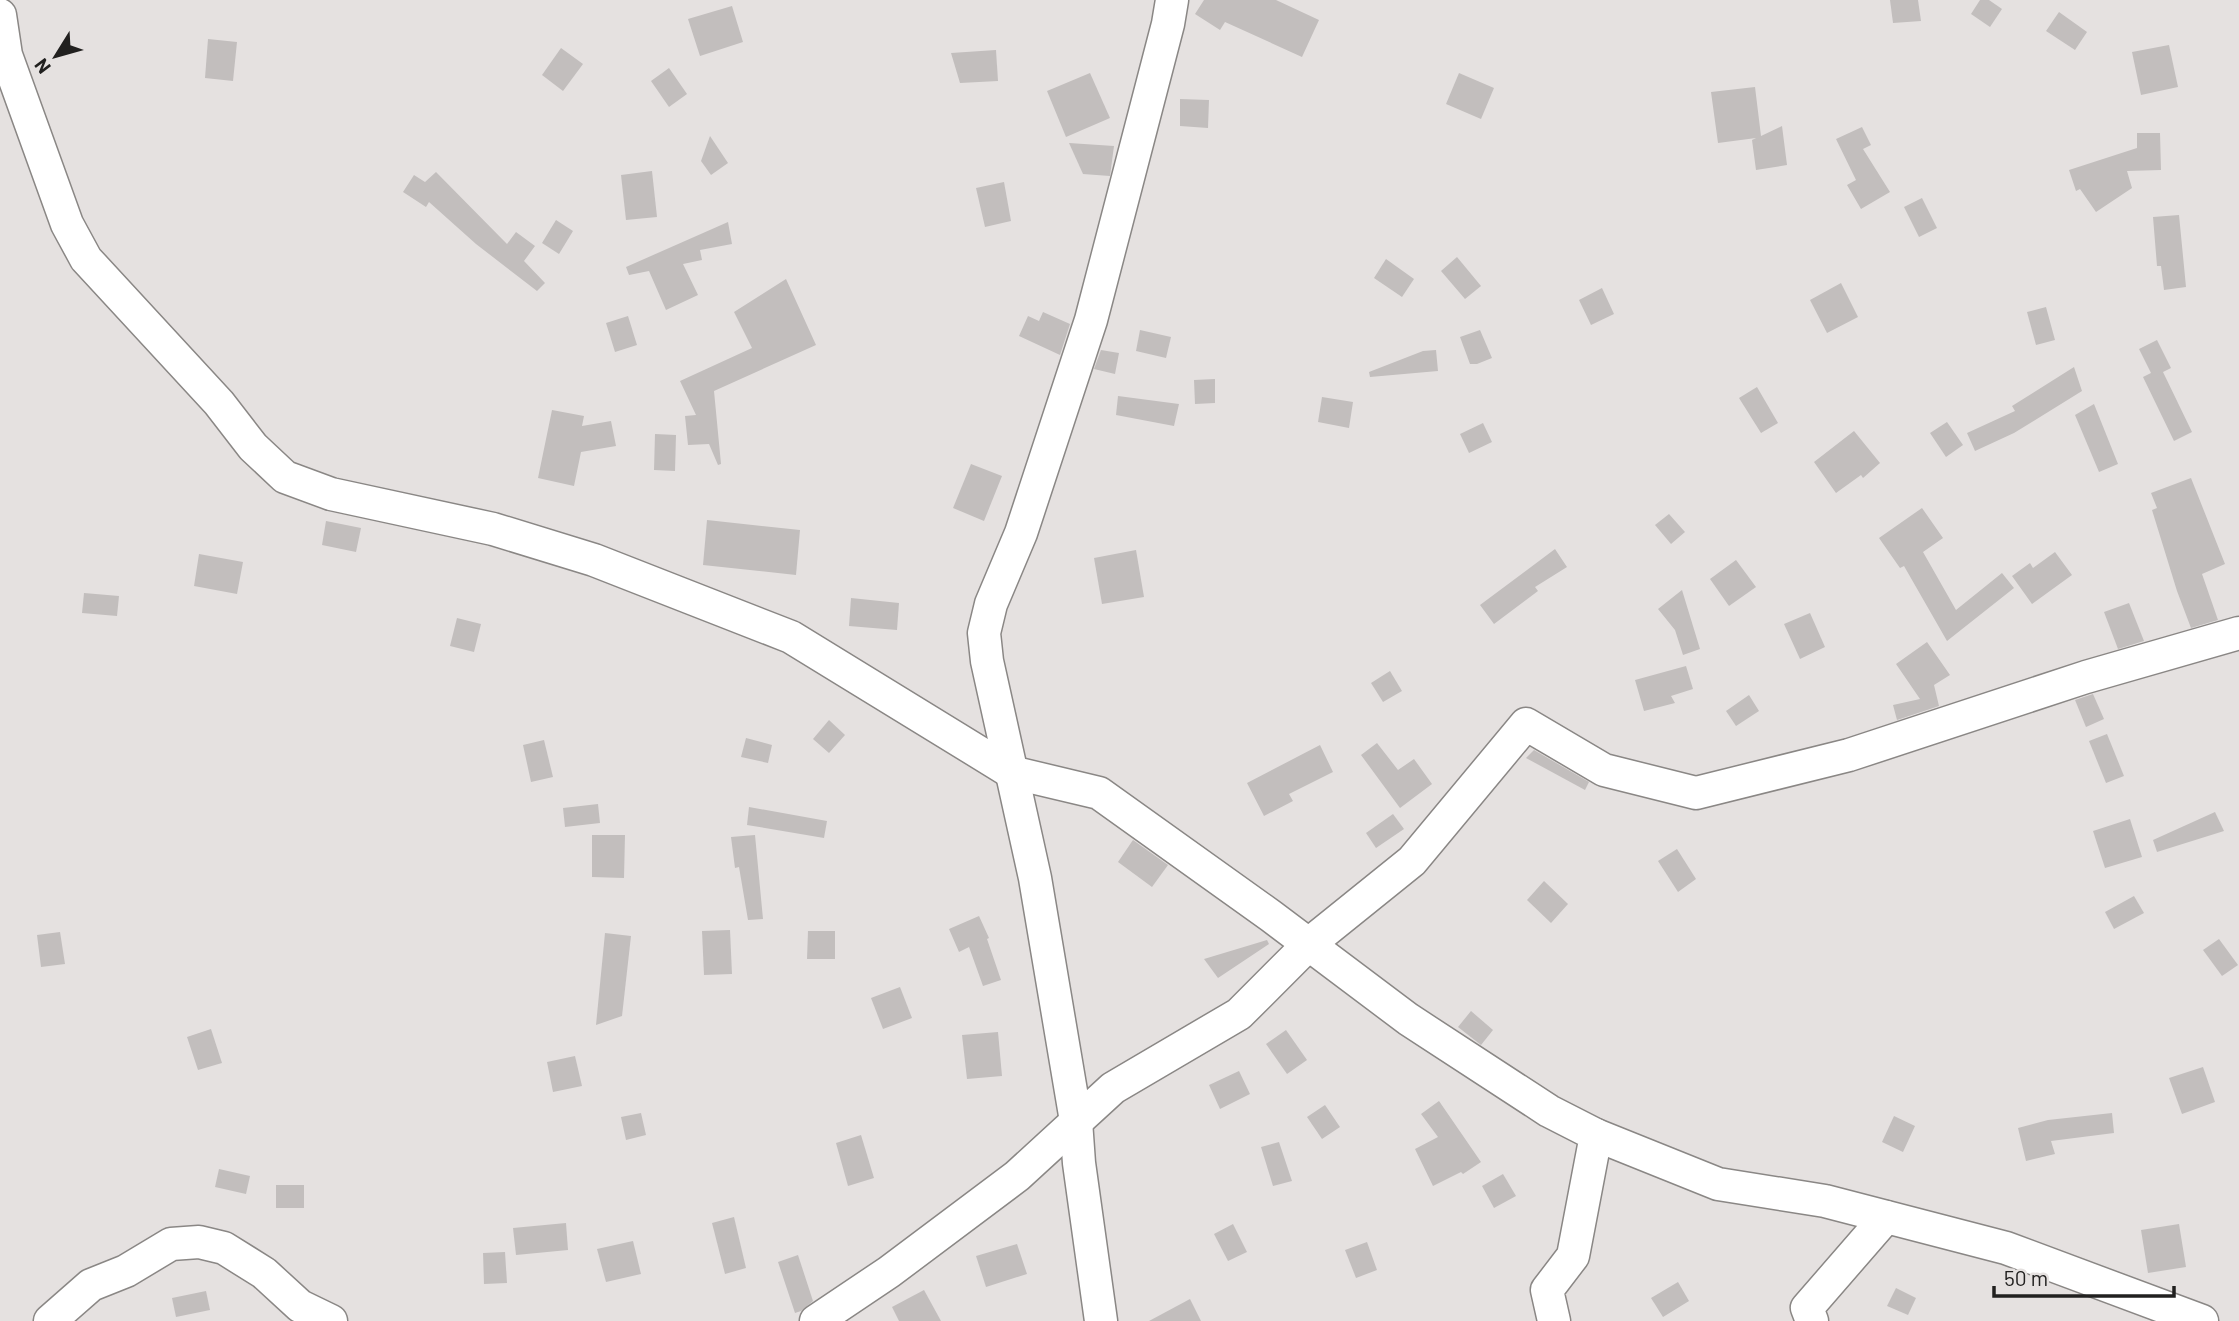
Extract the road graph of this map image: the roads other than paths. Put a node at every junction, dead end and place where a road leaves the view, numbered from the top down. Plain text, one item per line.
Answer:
1 (1172, 0) edge
2 (0, 15) edge
3 (2239, 633) edge
4 (1011, 772) junction
5 (1309, 944) junction
6 (1076, 1121) junction
7 (1596, 1135) junction
8 (1886, 1217) junction
9 (50, 1321) edge
10 (331, 1321) edge
11 (816, 1321) edge
12 (1101, 1321) edge
13 (1554, 1321) edge
14 (1812, 1321) edge
15 (2202, 1321) edge

1 - 4 street
2 - 4 street
3 - 5 street
4 - 5 street
4 - 6 street
5 - 6 street
5 - 7 street
6 - 11 street
6 - 12 street
7 - 8 street
7 - 13 street
8 - 14 street
8 - 15 street
9 - 10 street

